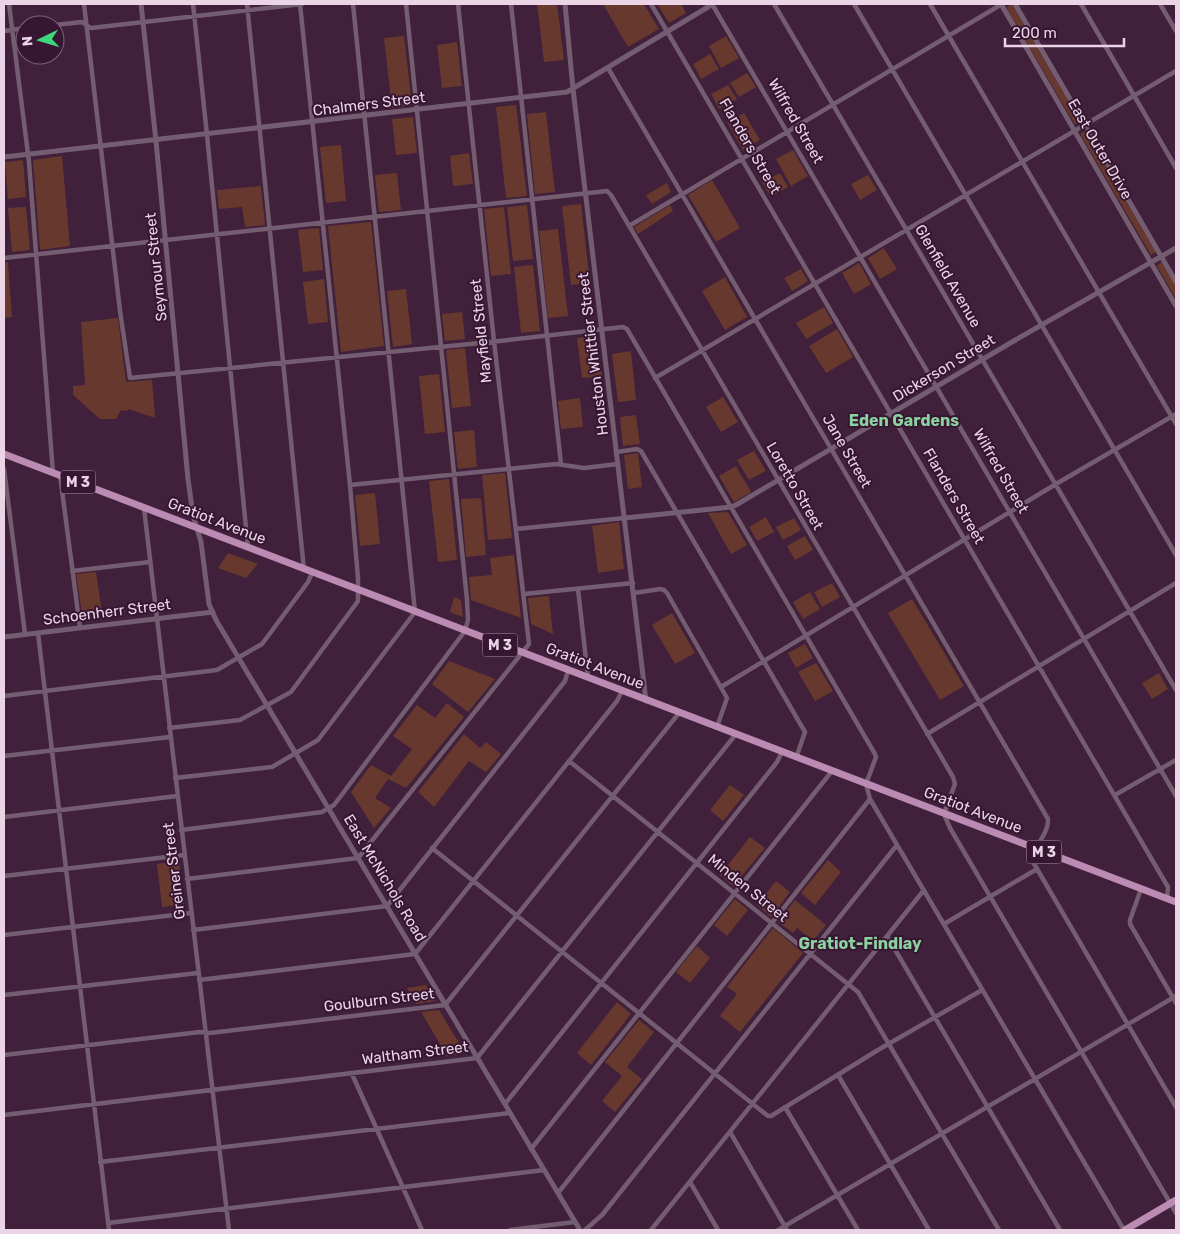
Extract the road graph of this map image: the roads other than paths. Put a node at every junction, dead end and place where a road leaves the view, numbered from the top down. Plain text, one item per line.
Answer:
1 (9, 4) edge
2 (84, 4) edge
3 (141, 4) edge
4 (193, 4) edge
5 (247, 4) edge
6 (301, 4) edge
7 (353, 4) edge
8 (406, 4) edge
9 (458, 4) edge
10 (510, 4) edge
11 (565, 4) edge
12 (651, 4) edge
13 (713, 4) edge
14 (774, 4) edge
15 (854, 4) edge
16 (930, 4) edge
17 (1002, 4) edge
18 (1015, 4) edge
19 (1081, 4) edge
20 (1160, 4) edge
21 (247, 10) junction
22 (194, 16) junction
23 (143, 22) junction
24 (65, 24) edge
25 (87, 25) junction
26 (12, 30) junction
27 (15, 30) edge
28 (4, 31) edge
29 (668, 31) junction
30 (1176, 31) edge
31 (949, 36) junction
32 (608, 68) junction
33 (892, 69) junction
34 (1176, 71) edge
35 (573, 89) junction
36 (1134, 96) junction
37 (521, 99) junction
38 (833, 104) junction
39 (469, 105) junction
40 (418, 111) junction
41 (366, 117) junction
42 (314, 122) junction
43 (1085, 125) junction
44 (260, 129) junction
45 (787, 131) junction
46 (1075, 131) junction
47 (208, 135) junction
48 (156, 140) junction
49 (101, 147) junction
50 (28, 155) junction
51 (4, 157) edge
52 (742, 158) junction
53 (1022, 162) junction
54 (1176, 168) edge
55 (586, 193) junction
56 (682, 194) junction
57 (965, 195) junction
58 (532, 200) junction
59 (480, 205) junction
60 (428, 211) junction
61 (376, 217) junction
62 (324, 223) junction
63 (629, 226) junction
64 (270, 229) junction
65 (906, 229) junction
66 (217, 235) junction
67 (166, 241) junction
68 (113, 247) junction
69 (1176, 248) edge
70 (36, 255) junction
71 (860, 256) junction
72 (1162, 256) junction
73 (4, 258) edge
74 (1151, 263) junction
75 (816, 282) junction
76 (1176, 282) edge
77 (1098, 292) junction
78 (1176, 306) edge
79 (755, 319) junction
80 (1042, 325) junction
81 (602, 330) junction
82 (546, 336) junction
83 (494, 341) junction
84 (442, 346) junction
85 (702, 350) junction
86 (389, 352) junction
87 (337, 357) junction
88 (982, 360) junction
89 (284, 363) junction
90 (230, 368) junction
91 (179, 374) junction
92 (656, 378) junction
93 (937, 386) junction
94 (892, 414) junction
95 (1174, 415) edge
96 (1176, 424) edge
97 (832, 450) junction
98 (1115, 450) junction
99 (617, 452) junction
100 (4, 454) edge
101 (561, 464) junction
102 (618, 464) junction
103 (509, 468) junction
104 (4, 469) edge
105 (56, 474) junction
106 (454, 474) junction
107 (402, 480) junction
108 (778, 482) junction
109 (1056, 484) junction
110 (350, 485) junction
111 (731, 507) junction
112 (144, 508) junction
113 (1011, 512) junction
114 (677, 513) junction
115 (10, 516) junction
116 (4, 517) edge
117 (625, 518) junction
118 (197, 528) junction
119 (516, 529) junction
120 (966, 540) junction
121 (248, 548) junction
122 (1176, 554) edge
123 (150, 562) junction
124 (304, 570) junction
125 (72, 571) junction
126 (312, 573) junction
127 (905, 576) junction
128 (633, 583) junction
129 (1176, 583) edge
130 (578, 589) junction
131 (359, 590) junction
132 (634, 592) junction
133 (524, 594) junction
134 (853, 608) junction
135 (1130, 611) junction
136 (213, 612) junction
137 (415, 612) junction
138 (156, 618) junction
139 (80, 628) junction
140 (465, 631) junction
141 (38, 633) junction
142 (25, 634) junction
143 (807, 636) junction
144 (4, 637) edge
145 (1084, 638) junction
146 (522, 653) junction
147 (239, 658) junction
148 (765, 661) junction
149 (1039, 666) junction
150 (568, 671) junction
151 (163, 678) junction
152 (588, 678) junction
153 (721, 686) junction
154 (1176, 690) edge
155 (622, 691) junction
156 (44, 692) junction
157 (4, 696) edge
158 (646, 700) junction
159 (979, 702) junction
160 (267, 706) junction
161 (680, 713) junction
162 (717, 727) junction
163 (169, 728) junction
164 (736, 734) junction
165 (927, 734) junction
166 (170, 737) junction
167 (51, 751) junction
168 (782, 752) junction
169 (295, 753) junction
170 (4, 756) edge
171 (796, 758) junction
172 (1176, 760) edge
173 (569, 761) junction
174 (1160, 769) junction
175 (832, 771) junction
176 (176, 778) junction
177 (866, 784) junction
178 (1115, 795) junction
179 (178, 796) junction
180 (1176, 796) edge
181 (612, 797) junction
182 (870, 799) junction
183 (329, 809) junction
184 (59, 810) junction
185 (944, 814) junction
186 (4, 817) edge
187 (181, 830) junction
188 (657, 832) junction
189 (898, 845) junction
190 (432, 848) junction
191 (1036, 849) junction
192 (184, 855) junction
193 (358, 858) junction
194 (696, 862) junction
195 (66, 869) junction
196 (1037, 869) junction
197 (4, 876) edge
198 (187, 879) junction
199 (473, 881) junction
200 (1141, 889) junction
201 (924, 890) junction
202 (734, 894) junction
203 (991, 896) junction
204 (1166, 899) junction
205 (1176, 902) edge
206 (387, 906) junction
207 (191, 913) junction
208 (516, 917) junction
209 (772, 924) junction
210 (944, 924) junction
211 (72, 927) junction
212 (194, 930) junction
213 (4, 935) edge
214 (887, 936) junction
215 (562, 952) junction
216 (415, 954) junction
217 (810, 954) junction
218 (198, 972) junction
219 (199, 980) junction
220 (601, 983) junction
221 (848, 984) junction
222 (79, 986) junction
223 (982, 990) junction
224 (4, 995) edge
225 (1175, 997) edge
226 (1176, 1003) edge
227 (445, 1005) junction
228 (639, 1014) junction
229 (935, 1018) junction
230 (1128, 1024) junction
231 (205, 1033) junction
232 (677, 1044) junction
233 (889, 1044) junction
234 (86, 1046) junction
235 (1082, 1052) junction
236 (4, 1055) edge
237 (477, 1058) junction
238 (352, 1074) junction
239 (714, 1074) junction
240 (838, 1075) junction
241 (1035, 1080) junction
242 (213, 1091) junction
243 (504, 1104) junction
244 (752, 1104) junction
245 (94, 1105) junction
246 (785, 1107) junction
247 (1176, 1107) edge
248 (987, 1108) junction
249 (510, 1113) junction
250 (4, 1115) edge
251 (378, 1129) junction
252 (730, 1132) junction
253 (942, 1134) junction
254 (219, 1148) junction
255 (531, 1148) junction
256 (100, 1162) junction
257 (890, 1164) junction
258 (544, 1170) junction
259 (690, 1182) junction
260 (404, 1187) junction
261 (558, 1193) junction
262 (837, 1196) junction
263 (1173, 1202) edge
264 (226, 1209) junction
265 (1176, 1213) edge
266 (575, 1222) junction
267 (108, 1223) junction
268 (786, 1228) edge
269 (109, 1230) edge
270 (229, 1230) edge
271 (422, 1230) edge
272 (510, 1230) edge
273 (580, 1230) edge
274 (584, 1230) edge
275 (651, 1230) edge
276 (718, 1230) edge
277 (778, 1230) edge
278 (858, 1230) edge
279 (929, 1230) edge
280 (999, 1230) edge
281 (1060, 1230) edge
282 (1124, 1230) edge

1 - 26 street
2 - 25 street
3 - 23 street, Seymour Street
4 - 22 street
5 - 21 street
6 - 21 street
6 - 42 street
7 - 41 street
8 - 40 street
9 - 39 street, Mayfield Street
10 - 37 street
11 - 35 street, Houston Whittier Street
12 - 29 street, Flanders Street
13 - 29 street, Chalmers Street
13 - 45 street, Wilfred Street
14 - 38 street, Glenfield Avenue
15 - 33 street
16 - 31 street
17 - 31 street
17 - 46 street, East Outer Drive
18 - 43 street, East Outer Drive
19 - 36 street
20 - 30 street
21 - 22 street
21 - 44 street
22 - 23 street
22 - 47 street
23 - 25 street
23 - 48 street, Seymour Street
24 - 25 street
25 - 49 street
26 - 27 street
26 - 28 street
26 - 50 street
29 - 32 street, Chalmers Street
29 - 52 street, Flanders Street
31 - 33 street
31 - 53 street
32 - 35 street, Chalmers Street
32 - 56 street, Jane Street
33 - 38 street
33 - 57 street
34 - 36 street
35 - 37 street, Chalmers Street
35 - 55 street, Houston Whittier Street
36 - 43 street
36 - 54 street
37 - 39 street, Chalmers Street
37 - 58 street
38 - 45 street
38 - 65 street, Glenfield Avenue
39 - 40 street, Chalmers Street
39 - 59 street, Mayfield Street
40 - 41 street, Chalmers Street
40 - 60 street
41 - 42 street, Chalmers Street
41 - 61 street
42 - 44 street, Chalmers Street
42 - 62 street
43 - 46 street
43 - 72 street, East Outer Drive
44 - 47 street, Chalmers Street
44 - 64 street
45 - 52 street
45 - 71 street, Wilfred Street
46 - 53 street
46 - 74 street, East Outer Drive
47 - 48 street, Chalmers Street
47 - 66 street
48 - 49 street, Chalmers Street
48 - 67 street, Seymour Street
49 - 50 street, Chalmers Street
49 - 68 street
50 - 51 street, Chalmers Street
50 - 70 street
52 - 56 street
52 - 75 street, Flanders Street
53 - 57 street
53 - 77 street
55 - 58 street
55 - 63 street, Loretto Street
55 - 81 street, Houston Whittier Street
56 - 63 street
56 - 79 street, Jane Street
57 - 65 street
57 - 80 street
58 - 59 street
58 - 82 street
59 - 60 street
59 - 83 street, Mayfield Street
60 - 61 street
60 - 84 street
61 - 62 street
61 - 86 street
62 - 64 street
62 - 87 street
63 - 85 street, Loretto Street
64 - 66 street
64 - 89 street
65 - 71 street
65 - 88 street, Glenfield Avenue
66 - 67 street
66 - 90 street
67 - 68 street
67 - 91 street, Seymour Street
68 - 70 street
68 - 91 street
69 - 72 street, Dickerson Street
70 - 73 street
70 - 105 street
71 - 75 street
71 - 93 street, Wilfred Street
72 - 74 street, Dickerson Street
72 - 76 street, East Outer Drive
74 - 77 street, Dickerson Street
74 - 78 street, East Outer Drive
75 - 79 street
75 - 94 street, Flanders Street
77 - 80 street, Dickerson Street
77 - 95 street
79 - 85 street
79 - 97 street, Jane Street
80 - 88 street, Dickerson Street
80 - 98 street
81 - 82 street
81 - 92 street
81 - 99 street, Houston Whittier Street
82 - 83 street
82 - 101 street
83 - 84 street
83 - 103 street, Mayfield Street
84 - 86 street
84 - 106 street
85 - 92 street
85 - 108 street, Loretto Street
86 - 87 street
86 - 107 street
87 - 89 street
87 - 110 street
88 - 93 street, Dickerson Street
88 - 109 street, Glenfield Avenue
89 - 90 street
89 - 124 street
90 - 91 street
90 - 121 street
91 - 118 street, Seymour Street
92 - 111 street
93 - 94 street, Dickerson Street
93 - 113 street, Wilfred Street
94 - 97 street, Dickerson Street
94 - 120 street, Flanders Street
95 - 96 street
95 - 98 street
97 - 108 street, Dickerson Street
97 - 127 street, Jane Street
98 - 109 street
98 - 122 street
99 - 102 street, Houston Whittier Street
99 - 114 street
100 - 105 main road, Gratiot Avenue / M 3
101 - 102 street
101 - 103 street
102 - 117 street, Houston Whittier Street
103 - 106 street
103 - 119 street, Mayfield Street
104 - 115 street
105 - 112 main road, Gratiot Avenue / M 3
105 - 125 street
106 - 107 street
106 - 140 street
107 - 110 street
107 - 137 street
108 - 111 street, Dickerson Street
108 - 134 street, Loretto Street
109 - 113 street
109 - 135 street, Glenfield Avenue
110 - 131 street
111 - 114 street, Dickerson Street
111 - 143 street
112 - 118 main road, Gratiot Avenue / M 3
112 - 123 street, Greiner Street
113 - 120 street
113 - 145 street, Wilfred Street
114 - 117 street, Dickerson Street
114 - 148 street
115 - 116 street
115 - 142 street
117 - 119 street, Dickerson Street
117 - 128 street, Houston Whittier Street
118 - 121 main road, Gratiot Avenue / M 3
118 - 136 street, East McNichols Road
119 - 133 street, Mayfield Street
120 - 127 street
120 - 149 street, Flanders Street
121 - 124 main road, Gratiot Avenue / M 3
123 - 125 street
123 - 138 street, Greiner Street
124 - 126 main road, Gratiot Avenue / M 3
125 - 139 street
126 - 131 main road, Gratiot Avenue / M 3
126 - 147 street
127 - 134 street
127 - 159 street, Jane Street
128 - 130 street
128 - 132 street, Houston Whittier Street
129 - 135 street
130 - 133 street
130 - 152 street
131 - 137 main road, Gratiot Avenue / M 3
131 - 160 street
132 - 153 street
132 - 158 street, Houston Whittier Street
133 - 146 street, Mayfield Street
134 - 143 street
134 - 165 street, Loretto Street
135 - 145 street
135 - 154 street, Glenfield Avenue
136 - 138 street, Schoenherr Street
136 - 147 street, East McNichols Road
137 - 140 main road, Gratiot Avenue / M 3
137 - 169 street
138 - 139 street, Schoenherr Street
138 - 151 street, Greiner Street
139 - 141 street, Schoenherr Street
140 - 146 main road, Gratiot Avenue / M 3
140 - 183 street
141 - 142 street, Schoenherr Street
141 - 156 street
142 - 144 street, Schoenherr Street
143 - 148 street
143 - 177 street
145 - 149 street
145 - 174 street, Wilfred Street
146 - 150 main road, Gratiot Avenue / M 3
146 - 193 street
147 - 151 street
147 - 160 street, East McNichols Road
148 - 153 street
148 - 171 street
149 - 159 street
149 - 178 street, Flanders Street
150 - 152 main road, Gratiot Avenue / M 3
150 - 190 street
151 - 156 street
151 - 163 street, Greiner Street
152 - 155 main road, Gratiot Avenue / M 3
153 - 162 street
155 - 158 main road, Gratiot Avenue / M 3
155 - 173 street
156 - 157 street
156 - 167 street
158 - 161 main road, Gratiot Avenue / M 3
159 - 165 street
159 - 191 street, Jane Street
160 - 163 street
160 - 169 street, East McNichols Road
161 - 162 main road, Gratiot Avenue / M 3
161 - 181 street, Goulburn Street
162 - 164 main road, Gratiot Avenue / M 3
163 - 166 street, Greiner Street
164 - 168 main road, Gratiot Avenue / M 3
164 - 188 street, Waltham Street
165 - 185 street, Loretto Street
166 - 167 street
166 - 176 street, Greiner Street
167 - 170 street
167 - 184 street
168 - 171 main road, Gratiot Avenue / M 3
168 - 194 street
169 - 176 street
169 - 183 street, East McNichols Road
171 - 175 main road, Gratiot Avenue / M 3
172 - 174 street
173 - 181 street, Minden Street
173 - 199 street
174 - 178 street
174 - 180 street, Wilfred Street
175 - 177 main road, Gratiot Avenue / M 3
175 - 202 street
176 - 179 street, Greiner Street
177 - 182 street
177 - 185 main road, Gratiot Avenue / M 3
178 - 204 street, Flanders Street
179 - 184 street
179 - 187 street, Greiner Street
181 - 188 street, Minden Street
181 - 208 street, Goulburn Street
182 - 189 street
182 - 209 street
183 - 187 street
183 - 193 street, East McNichols Road
184 - 186 street
184 - 195 street
185 - 191 main road, Gratiot Avenue / M 3
185 - 203 street
187 - 192 street, Greiner Street
188 - 194 street, Minden Street
188 - 215 street, Waltham Street
189 - 201 street
189 - 217 street
190 - 199 street
190 - 206 street
191 - 196 street
191 - 200 main road, Gratiot Avenue / M 3
192 - 195 street
192 - 198 street, Greiner Street
193 - 198 street
193 - 206 street, East McNichols Road
194 - 202 street, Minden Street
194 - 220 street
195 - 197 street
195 - 211 street
196 - 203 street
196 - 230 street
198 - 207 street, Greiner Street
199 - 208 street
199 - 216 street
200 - 204 main road, Gratiot Avenue / M 3
200 - 225 street
201 - 210 street
201 - 214 street
202 - 209 street, Minden Street
202 - 228 street
203 - 210 street
203 - 235 street
204 - 205 main road, Gratiot Avenue / M 3
206 - 212 street
206 - 216 street, East McNichols Road
207 - 211 street
207 - 212 street, Greiner Street
208 - 215 street
208 - 227 street, Goulburn Street
209 - 217 street, Minden Street
209 - 232 street
210 - 223 street
211 - 213 street
211 - 222 street
212 - 218 street, Greiner Street
214 - 221 street
214 - 229 street
215 - 220 street
215 - 237 street, Waltham Street
216 - 219 street
216 - 227 street, East McNichols Road
217 - 221 street, Minden Street
217 - 239 street
218 - 219 street, Greiner Street
218 - 222 street
219 - 231 street, Greiner Street
220 - 228 street
220 - 243 street
221 - 233 street, Minden Street
221 - 244 street
222 - 224 street
222 - 234 street
223 - 229 street
223 - 241 street
225 - 226 street
225 - 230 street
227 - 231 street, Goulburn Street
227 - 237 street, East McNichols Road
228 - 232 street
228 - 255 street
229 - 233 street
229 - 248 street
230 - 235 street
230 - 247 street
231 - 234 street, Goulburn Street
231 - 242 street, Greiner Street
232 - 239 street
232 - 261 street
233 - 240 street
233 - 253 street, Minden Street
234 - 236 street, Goulburn Street
234 - 245 street
235 - 241 street
235 - 263 street
237 - 238 street, Waltham Street
237 - 243 street, East McNichols Road
238 - 242 street, Waltham Street
238 - 251 street
239 - 244 street
239 - 274 street
240 - 246 street
240 - 257 street
241 - 248 street
241 - 282 street
242 - 245 street, Waltham Street
242 - 254 street, Greiner Street
243 - 249 street, East McNichols Road
244 - 246 street
244 - 252 street
245 - 250 street, Waltham Street
245 - 256 street
246 - 262 street
248 - 253 street
248 - 281 street
249 - 251 street
249 - 255 street, East McNichols Road
251 - 254 street
251 - 260 street
252 - 259 street
252 - 268 street
253 - 257 street
253 - 280 street, Minden Street
254 - 256 street
254 - 264 street, Greiner Street
255 - 258 street, East McNichols Road
256 - 267 street
257 - 262 street
257 - 279 street
258 - 260 street
258 - 261 street, East McNichols Road
259 - 275 street
259 - 276 street
260 - 264 street
260 - 271 street
261 - 266 street, East McNichols Road
262 - 268 street
262 - 278 street
263 - 265 street
263 - 282 main road
264 - 267 street
264 - 270 street, Greiner Street
266 - 272 street
266 - 273 street, East McNichols Road
267 - 269 street
268 - 277 street

